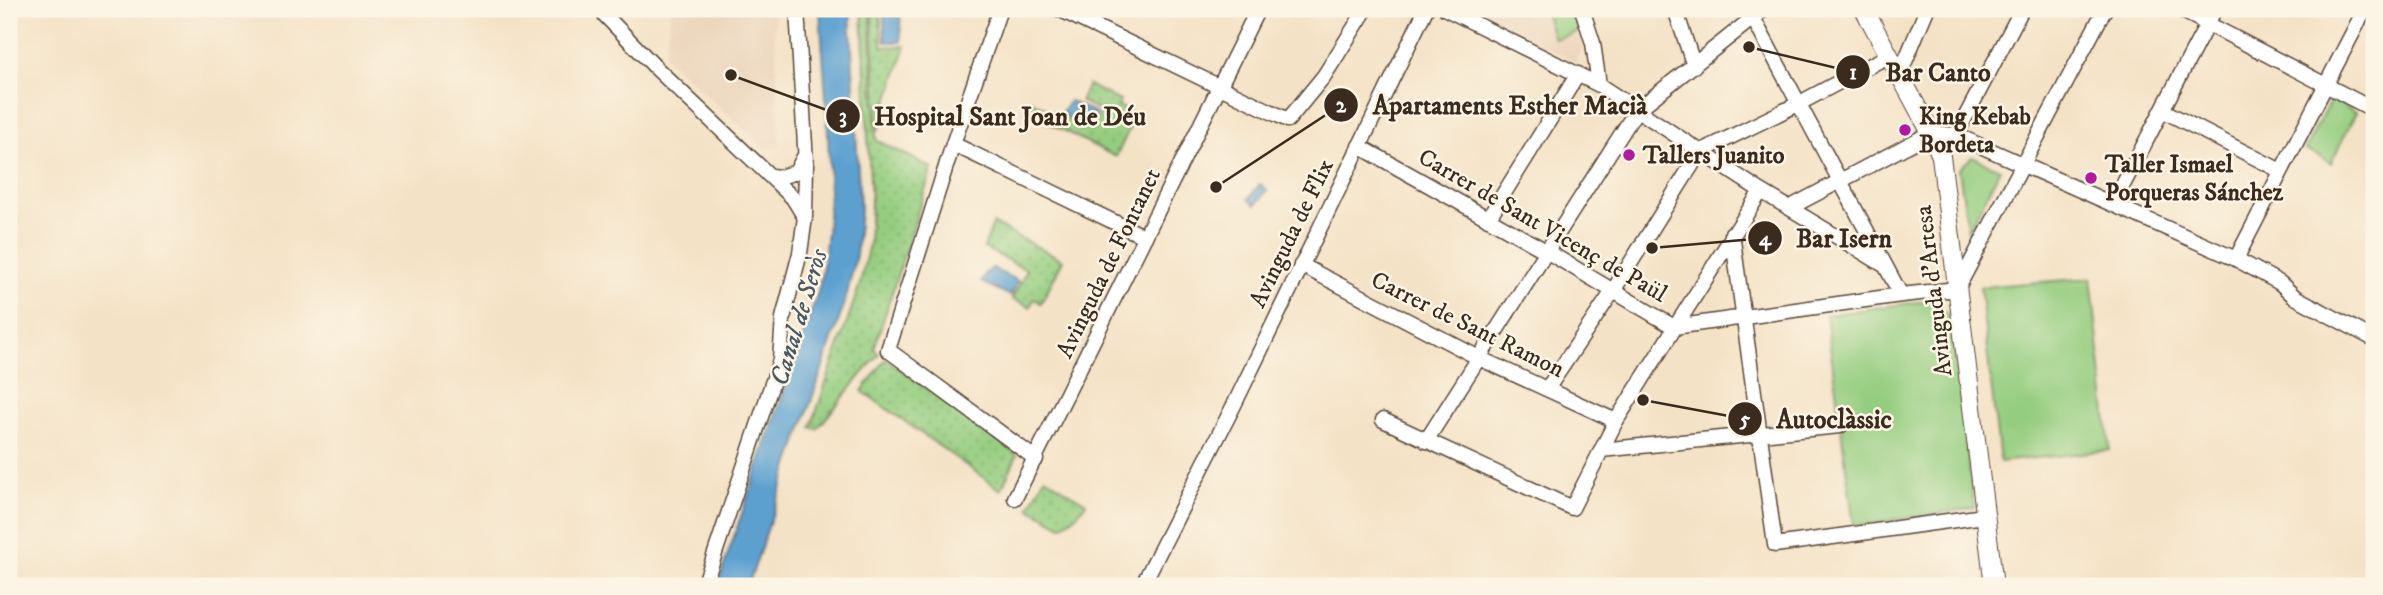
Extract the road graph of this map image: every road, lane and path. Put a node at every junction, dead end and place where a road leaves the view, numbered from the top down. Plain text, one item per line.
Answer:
1 (599, 9) edge
2 (797, 9) edge
3 (1000, 9) edge
4 (1059, 9) edge
5 (1258, 9) edge
6 (1366, 9) edge
7 (1426, 9) edge
8 (1446, 9) edge
9 (1583, 9) edge
10 (1675, 9) edge
11 (1864, 9) edge
12 (1927, 9) edge
13 (2022, 9) edge
14 (2105, 9) edge
15 (2179, 9) edge
16 (2215, 9) edge
17 (2365, 9) edge
18 (2374, 13) edge
19 (1759, 14) edge
20 (2207, 23) junction
21 (1888, 56) junction
22 (1695, 66) junction
23 (1577, 74) junction
24 (1899, 76) junction
25 (2326, 84) junction
26 (1599, 85) junction
27 (1220, 86) junction
28 (1798, 104) junction
29 (2372, 109) dead end
30 (2162, 110) junction
31 (1636, 111) junction
32 (1931, 133) junction
33 (1956, 135) junction
34 (954, 144) junction
35 (1359, 146) junction
36 (1700, 152) junction
37 (805, 154) junction
38 (2023, 164) junction
39 (2281, 171) junction
40 (771, 176) junction
41 (1840, 183) junction
42 (1761, 191) junction
43 (2113, 204) junction
44 (1789, 208) junction
45 (805, 217) junction
46 (1488, 219) junction
47 (1732, 233) junction
48 (1146, 237) junction
49 (1953, 246) junction
50 (1980, 246) junction
51 (1546, 251) junction
52 (2236, 259) junction
53 (1301, 265) junction
54 (1884, 265) junction
55 (1957, 289) junction
56 (1613, 291) junction
57 (1901, 295) junction
58 (1745, 317) junction
59 (1674, 327) junction
60 (2374, 339) edge
61 (1479, 358) junction
62 (1547, 389) junction
63 (1384, 420) dead end
64 (1616, 421) junction
65 (1840, 426) dead end
66 (1760, 434) junction
67 (1426, 441) junction
68 (1601, 450) junction
69 (1036, 459) junction
70 (1015, 498) dead end
71 (1984, 516) junction
72 (704, 586) edge
73 (1142, 586) edge
74 (1994, 586) edge

1 - 40 street
2 - 37 street
3 - 34 street
4 - 27 street
5 - 27 street, Avinguda de Fontanet
6 - 27 street
7 - 35 street, Avinguda de Flix
8 - 23 street
9 - 26 street
10 - 22 street
11 - 21 main road, Avinguda d'Artesa
12 - 24 street
13 - 33 street
14 - 38 street
15 - 20 street
16 - 20 street
17 - 18 street
17 - 25 street
19 - 22 street
19 - 28 street
20 - 25 street
20 - 30 street
21 - 24 main road, Avinguda d'Artesa
21 - 28 street
22 - 31 street
23 - 26 street
23 - 46 street
24 - 32 main road, Avinguda d'Artesa
25 - 29 street
25 - 39 street
26 - 31 street
27 - 48 street, Avinguda de Fontanet
28 - 36 street
28 - 41 street
30 - 39 street
30 - 43 street
31 - 36 street
31 - 51 street
32 - 33 street
32 - 41 street
32 - 49 main road, Avinguda d'Artesa
33 - 38 street
34 - 48 street
34 - 69 street
35 - 46 street, Carrer de Sant Vicenç de Paül
35 - 53 street, Avinguda de Flix
36 - 42 street
36 - 56 street
37 - 40 street
37 - 45 street
38 - 43 street
38 - 50 street
39 - 52 street
40 - 45 street
41 - 44 street
41 - 54 street
42 - 44 street
42 - 47 street
43 - 52 street
44 - 54 street
45 - 72 street
46 - 51 street, Carrer de Sant Vicenç de Paül
47 - 58 street
47 - 59 street
48 - 69 street, Avinguda de Fontanet
49 - 50 street
49 - 55 main road, Avinguda d'Artesa
50 - 55 street
51 - 56 street, Carrer de Sant Vicenç de Paül
51 - 61 street
52 - 60 street
53 - 61 street, Carrer de Sant Ramon
53 - 73 street, Avinguda de Flix
54 - 57 street
55 - 57 street, Carrer de Sant Vicenç de Paül
55 - 71 main road, Avinguda d'Artesa
56 - 59 street, Carrer de Sant Vicenç de Paül
56 - 62 street
57 - 58 street, Carrer de Sant Vicenç de Paül
58 - 59 street, Carrer de Sant Vicenç de Paül
58 - 66 street
59 - 64 street
61 - 62 street, Carrer de Sant Ramon
61 - 67 street
62 - 64 street, Carrer de Sant Ramon
63 - 67 street
64 - 68 street
65 - 66 street
66 - 68 street
66 - 71 street
67 - 68 street
69 - 70 street, Avinguda de Fontanet
71 - 74 main road, Avinguda d'Artesa

